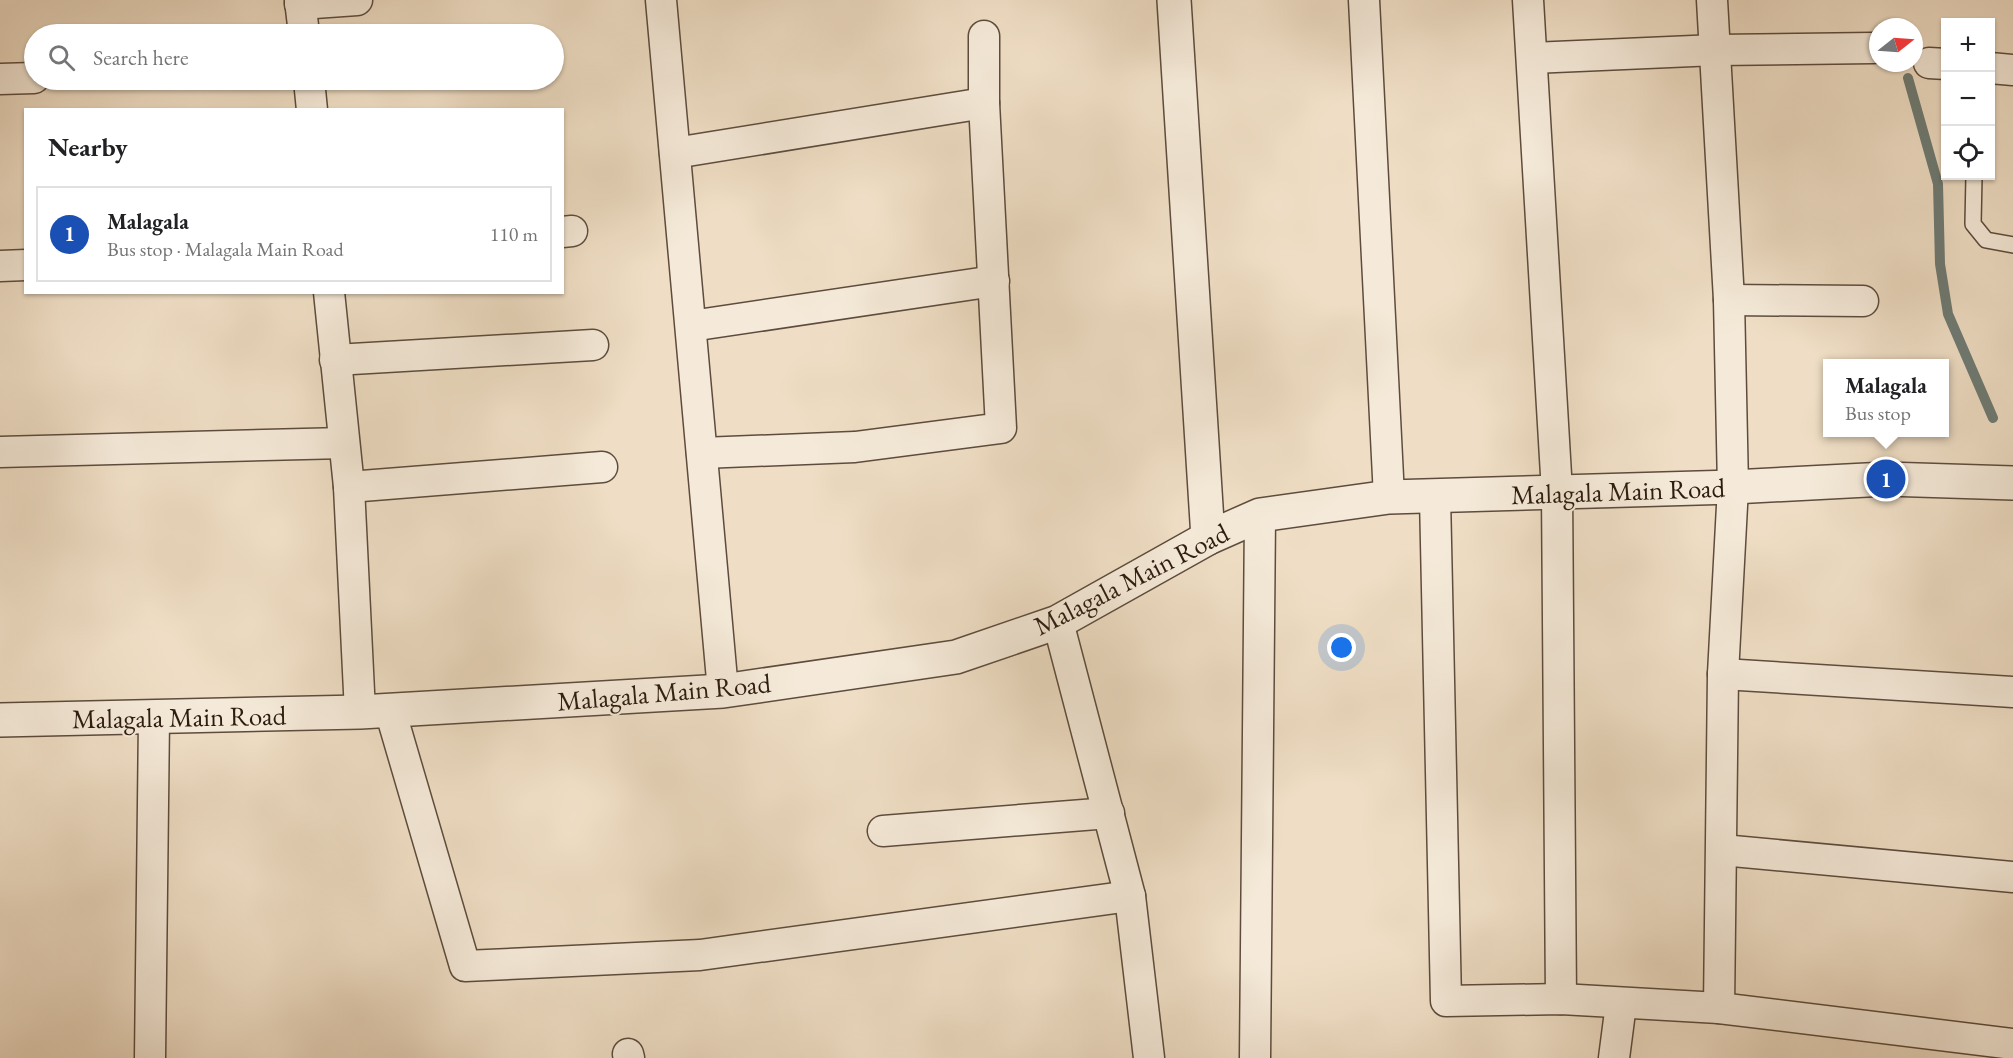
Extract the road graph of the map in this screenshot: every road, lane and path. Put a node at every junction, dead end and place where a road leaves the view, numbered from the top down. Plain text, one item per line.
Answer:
1 (357, 0) edge
2 (661, 0) edge
3 (1174, 0) edge
4 (1364, 0) edge
5 (1528, 0) edge
6 (1712, 0) edge
7 (300, 2) edge
8 (303, 24) edge
9 (984, 36) dead end
10 (1869, 48) edge
11 (1716, 50) junction
12 (1532, 58) junction
13 (1995, 68) edge
14 (2013, 70) edge
15 (24, 78) edge
16 (0, 79) edge
17 (310, 90) edge
18 (984, 103) junction
19 (312, 108) edge
20 (675, 153) junction
21 (1974, 180) edge
22 (2013, 245) edge
23 (24, 265) edge
24 (0, 266) edge
25 (994, 281) junction
26 (329, 294) edge
27 (1729, 300) junction
28 (1863, 302) dead end
29 (691, 326) junction
30 (593, 345) dead end
31 (335, 360) junction
32 (344, 443) junction
33 (0, 452) edge
34 (702, 453) junction
35 (602, 467) dead end
36 (2013, 483) edge
37 (349, 487) junction
38 (1733, 487) junction
39 (1557, 492) junction
40 (1389, 497) junction
41 (1435, 497) junction
42 (1260, 515) junction
43 (1208, 538) junction
44 (1058, 622) junction
45 (1723, 674) junction
46 (723, 691) junction
47 (2013, 692) edge
48 (375, 711) junction
49 (154, 718) junction
50 (0, 720) edge
51 (1109, 813) junction
52 (883, 831) dead end
53 (1722, 850) junction
54 (2013, 877) edge
55 (1130, 896) junction
56 (1561, 999) junction
57 (1621, 1004) junction
58 (1719, 1008) junction
59 (2013, 1044) edge
60 (150, 1058) edge
61 (1149, 1058) edge
62 (1255, 1058) edge
63 (1614, 1058) edge

1 - 7 street
2 - 20 street
3 - 43 street
4 - 40 street
5 - 12 street
6 - 11 street
7 - 8 street
9 - 18 street
10 - 11 street
11 - 12 street
11 - 27 street
12 - 39 street
13 - 14 street
15 - 16 street
17 - 19 street
18 - 20 street
18 - 25 street
20 - 29 street
21 - 22 lane
23 - 24 street
25 - 29 street
25 - 34 street
26 - 31 street
27 - 28 street
27 - 38 street
29 - 34 street
30 - 31 street
31 - 32 street
32 - 33 street
32 - 37 street
34 - 46 street
35 - 37 street
36 - 38 street, Malagala Main Road
37 - 48 street
38 - 39 street, Malagala Main Road
38 - 45 street
39 - 41 street, Malagala Main Road
39 - 56 street
40 - 41 street, Malagala Main Road
40 - 42 street, Malagala Main Road
41 - 56 street
42 - 43 street, Malagala Main Road
42 - 62 street
43 - 44 street, Malagala Main Road
44 - 46 street, Malagala Main Road
44 - 51 street
45 - 47 street
45 - 53 street
46 - 48 street, Malagala Main Road
48 - 49 street, Malagala Main Road
48 - 55 street
49 - 50 street, Malagala Main Road
49 - 60 street
51 - 52 street
51 - 55 street
53 - 54 street
53 - 58 street
55 - 61 street
56 - 57 street
57 - 58 street
57 - 63 street
58 - 59 street

